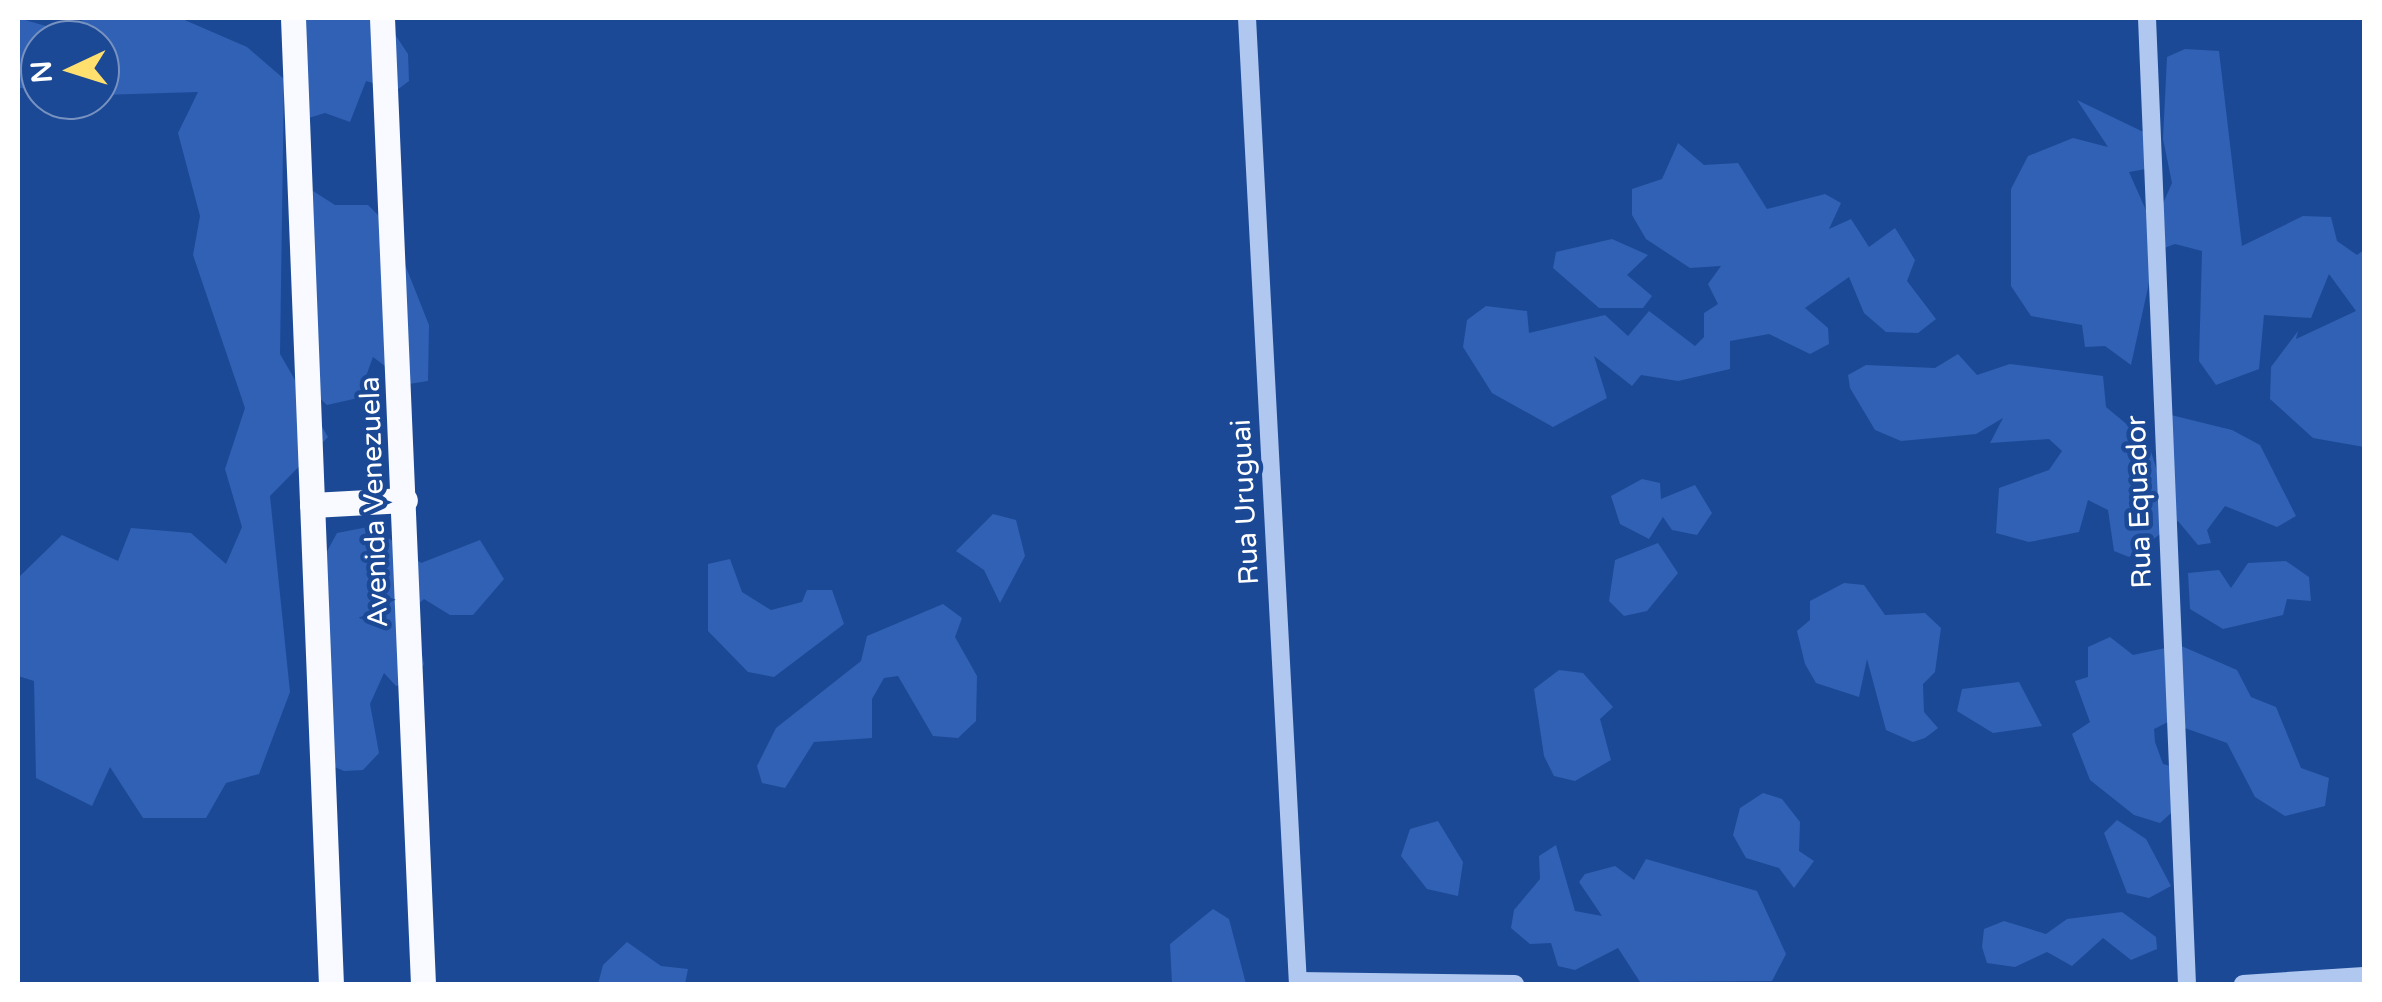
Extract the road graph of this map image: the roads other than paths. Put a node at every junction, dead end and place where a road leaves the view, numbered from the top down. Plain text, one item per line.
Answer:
1 (293, 18) edge
2 (382, 18) edge
3 (1247, 18) edge
4 (2146, 18) edge
5 (405, 500) junction
6 (312, 504) junction
7 (2364, 976) edge
8 (1298, 983) edge
9 (331, 984) edge
10 (423, 984) edge
11 (1515, 984) edge
12 (2187, 984) edge
13 (2242, 984) edge

1 - 6 main road
2 - 5 main road, Avenida Venezuela
3 - 8 street, Rua Uruguai
4 - 12 street, Rua Equador
5 - 6 main road
5 - 10 main road, Avenida Venezuela
6 - 9 main road
7 - 13 street
8 - 11 street

